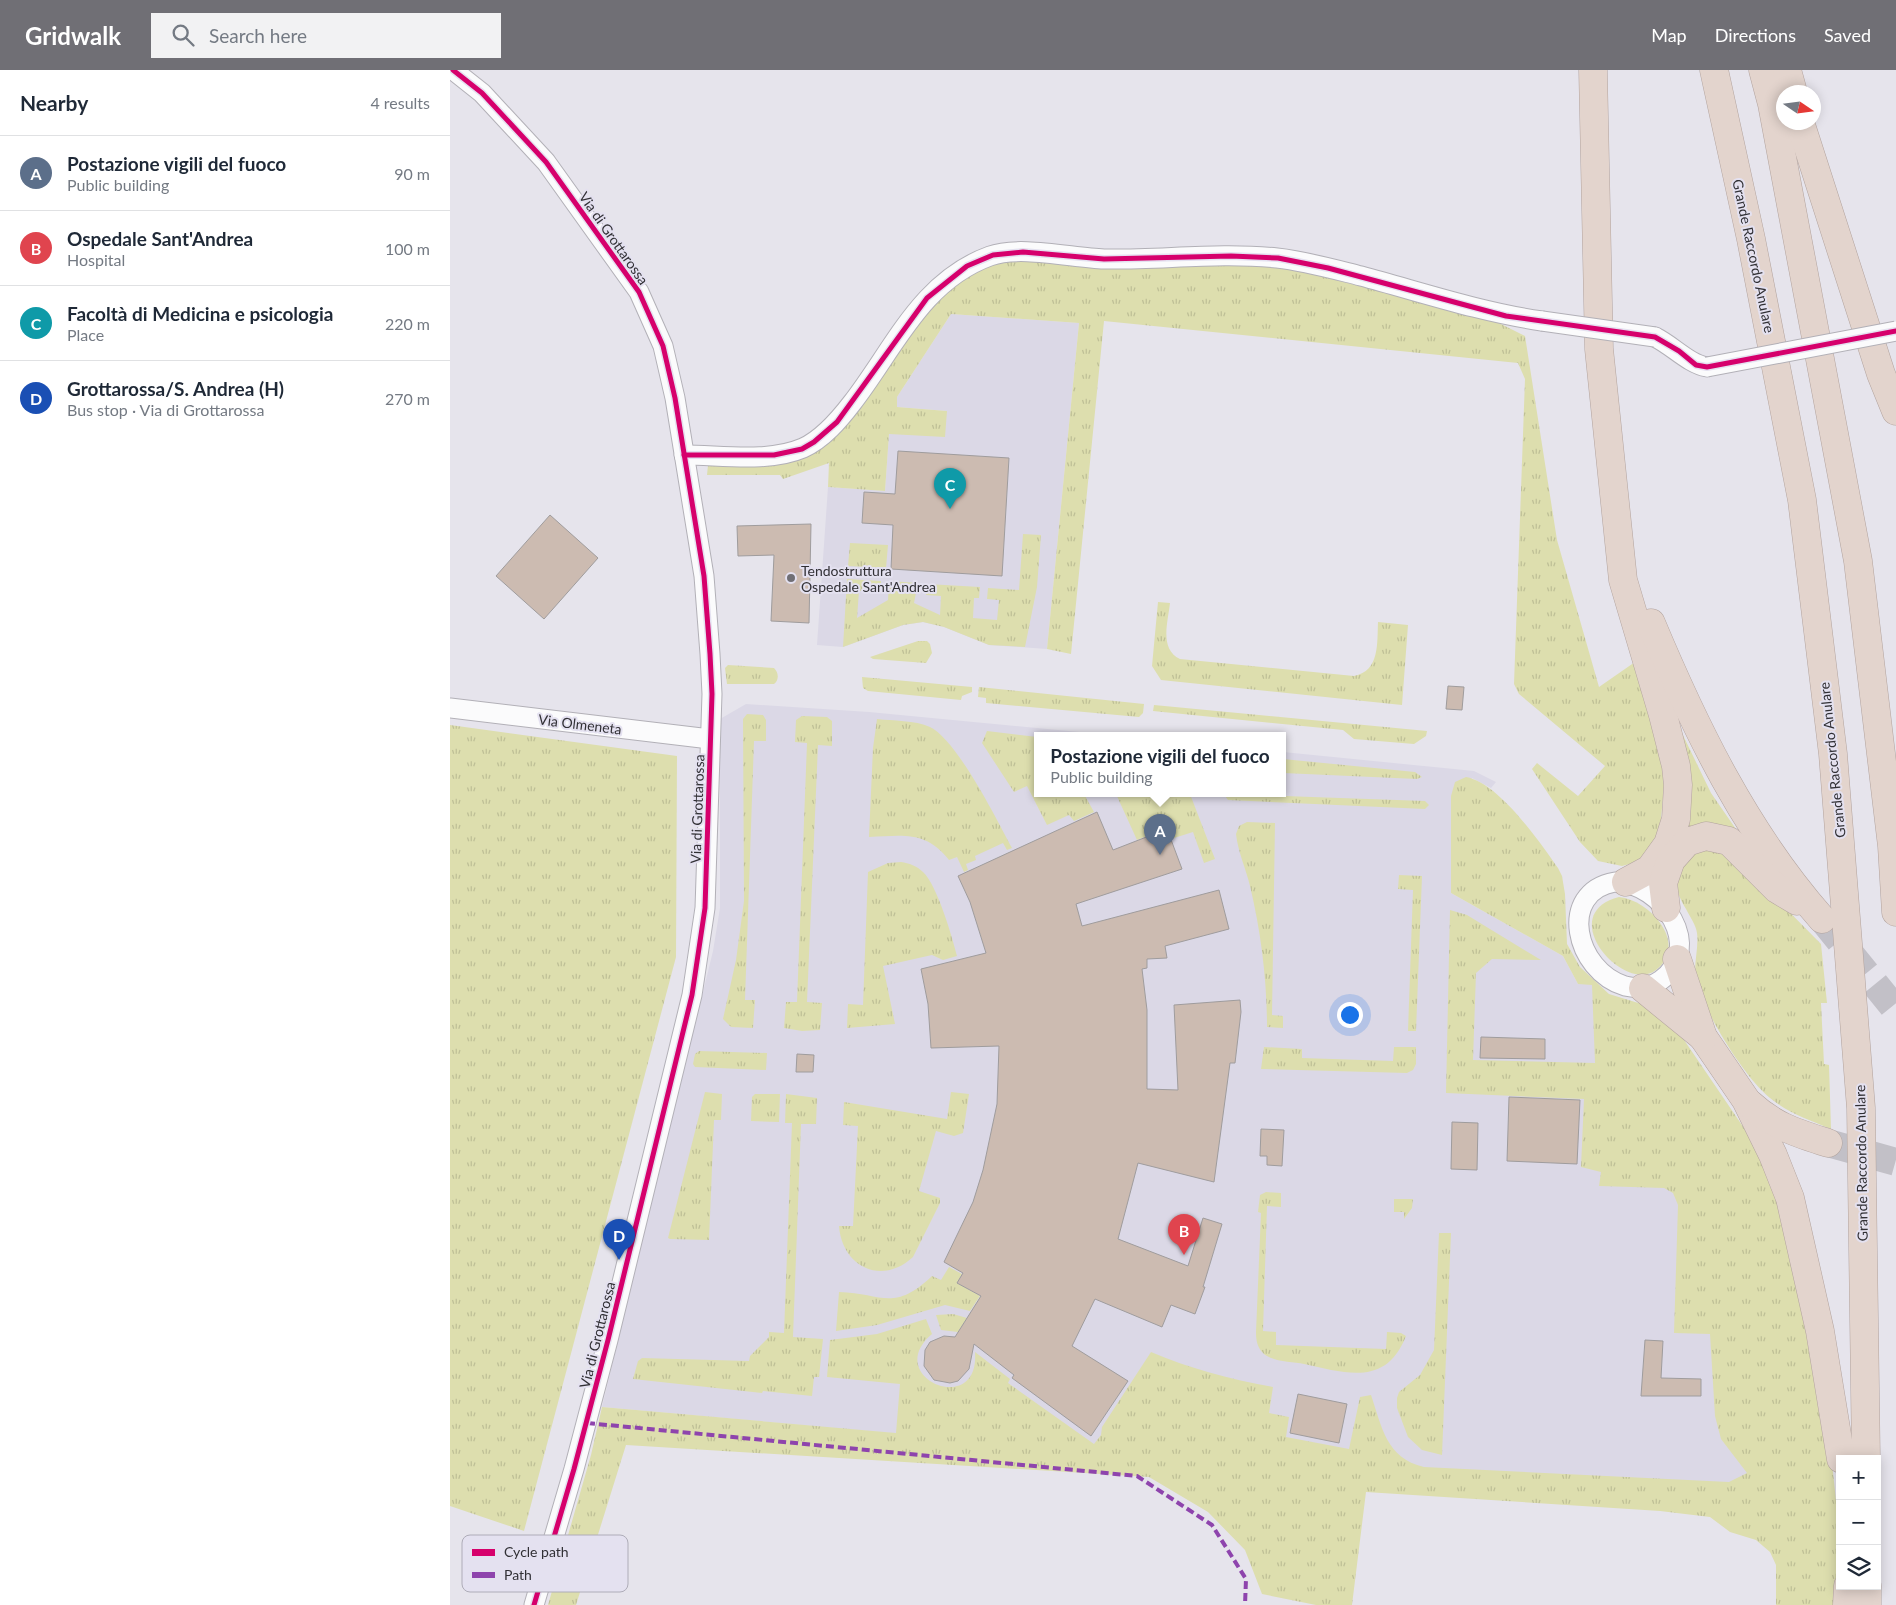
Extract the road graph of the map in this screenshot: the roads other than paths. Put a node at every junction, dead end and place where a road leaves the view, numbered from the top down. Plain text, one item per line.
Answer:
1 (453, 70) edge
2 (1593, 70) edge
3 (1714, 70) edge
4 (1763, 70) edge
5 (1787, 70) edge
6 (1791, 85) edge
7 (1803, 130) edge
8 (1896, 331) edge
9 (1896, 411) edge
10 (684, 455) junction
11 (1614, 489) junction
12 (450, 708) edge
13 (710, 739) junction
14 (1626, 882) junction
15 (1666, 908) junction
16 (1896, 912) edge
17 (1677, 959) junction
18 (1643, 988) junction
19 (1703, 1037) junction
20 (1746, 1100) junction
21 (1828, 1142) tunnel mouth
22 (1840, 1455) edge
23 (1866, 1455) edge
24 (555, 1535) edge
25 (1848, 1590) edge
26 (1867, 1590) edge
27 (538, 1592) edge
28 (534, 1605) edge
29 (1847, 1605) edge
30 (1867, 1605) edge

1 - 10 street, Via di Grottarossa
2 - 11 highway
3 - 23 highway, Grande Raccordo Anulare
4 - 16 highway
5 - 6 highway
7 - 9 highway
8 - 10 street, bridge
10 - 13 street, Via di Grottarossa
11 - 14 highway
11 - 15 highway
12 - 13 street, Via Olmeneta
13 - 24 street, Via di Grottarossa
14 - 15 street
14 - 18 street
15 - 17 street
17 - 18 street
17 - 19 highway
18 - 19 highway
19 - 20 highway
20 - 21 highway
20 - 22 highway
25 - 29 highway
26 - 30 highway
27 - 28 street, Via di Grottarossa

